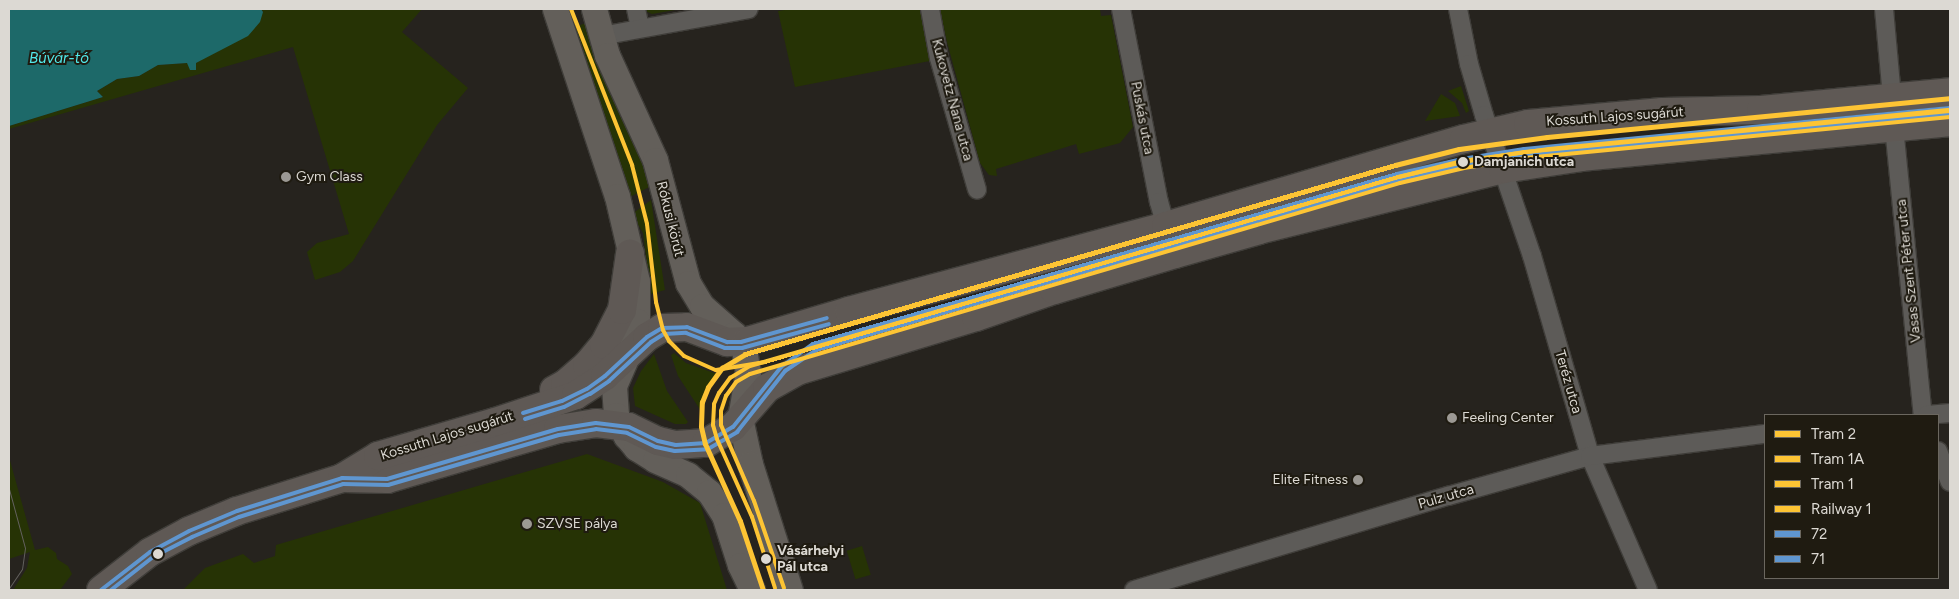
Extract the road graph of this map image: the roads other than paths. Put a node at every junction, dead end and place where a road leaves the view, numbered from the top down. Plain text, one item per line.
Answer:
1 (555, 9) edge
2 (594, 9) edge
3 (636, 9) edge
4 (749, 9) edge
5 (930, 9) edge
6 (1121, 9) edge
7 (1458, 9) edge
8 (1884, 9) edge
9 (640, 28) junction
10 (601, 36) junction
11 (1950, 92) edge
12 (1892, 98) junction
13 (1950, 122) edge
14 (1894, 127) junction
15 (1490, 132) junction
16 (1503, 169) junction
17 (977, 190) dead end
18 (1166, 226) junction
19 (630, 254) junction
20 (741, 342) junction
21 (627, 355) junction
22 (1950, 412) edge
23 (1925, 414) edge
24 (1933, 414) edge
25 (740, 418) junction
26 (496, 422) junction
27 (619, 424) junction
28 (1764, 434) edge
29 (1939, 454) edge
30 (1590, 456) junction
31 (342, 478) junction
32 (1950, 482) edge
33 (102, 590) edge
34 (752, 590) edge
35 (790, 590) edge
36 (1134, 590) edge
37 (1648, 590) edge

1 - 19 main road
2 - 10 main road, Rókusi körút
3 - 9 street
4 - 9 street
5 - 17 street, Kukovetz Nana utca
6 - 18 street, Puskás utca
7 - 15 street
8 - 12 street
9 - 10 street
10 - 20 main road, Rókusi körút
11 - 12 main road, Kossuth Lajos sugárút
12 - 15 main road, Kossuth Lajos sugárút
13 - 14 main road, Kossuth Lajos sugárút
14 - 16 main road, Kossuth Lajos sugárút
14 - 23 street, Vasas Szent Péter utca
15 - 16 street
15 - 18 main road, Kossuth Lajos sugárút
16 - 25 main road, Kossuth Lajos sugárút
16 - 30 street, Teréz utca
18 - 20 main road, Kossuth Lajos sugárút
19 - 21 main road
19 - 26 main road
20 - 21 main road, Kossuth Lajos sugárút
20 - 25 main road
21 - 26 main road, Kossuth Lajos sugárút
21 - 27 main road
22 - 24 street
25 - 27 main road, Kossuth Lajos sugárút
25 - 35 main road
26 - 31 main road, Kossuth Lajos sugárút
27 - 31 main road, Kossuth Lajos sugárút
27 - 34 main road
28 - 30 street, Pulz utca
29 - 32 street
30 - 36 street, Pulz utca
30 - 37 street, Teréz utca
31 - 33 main road, Kossuth Lajos sugárút

